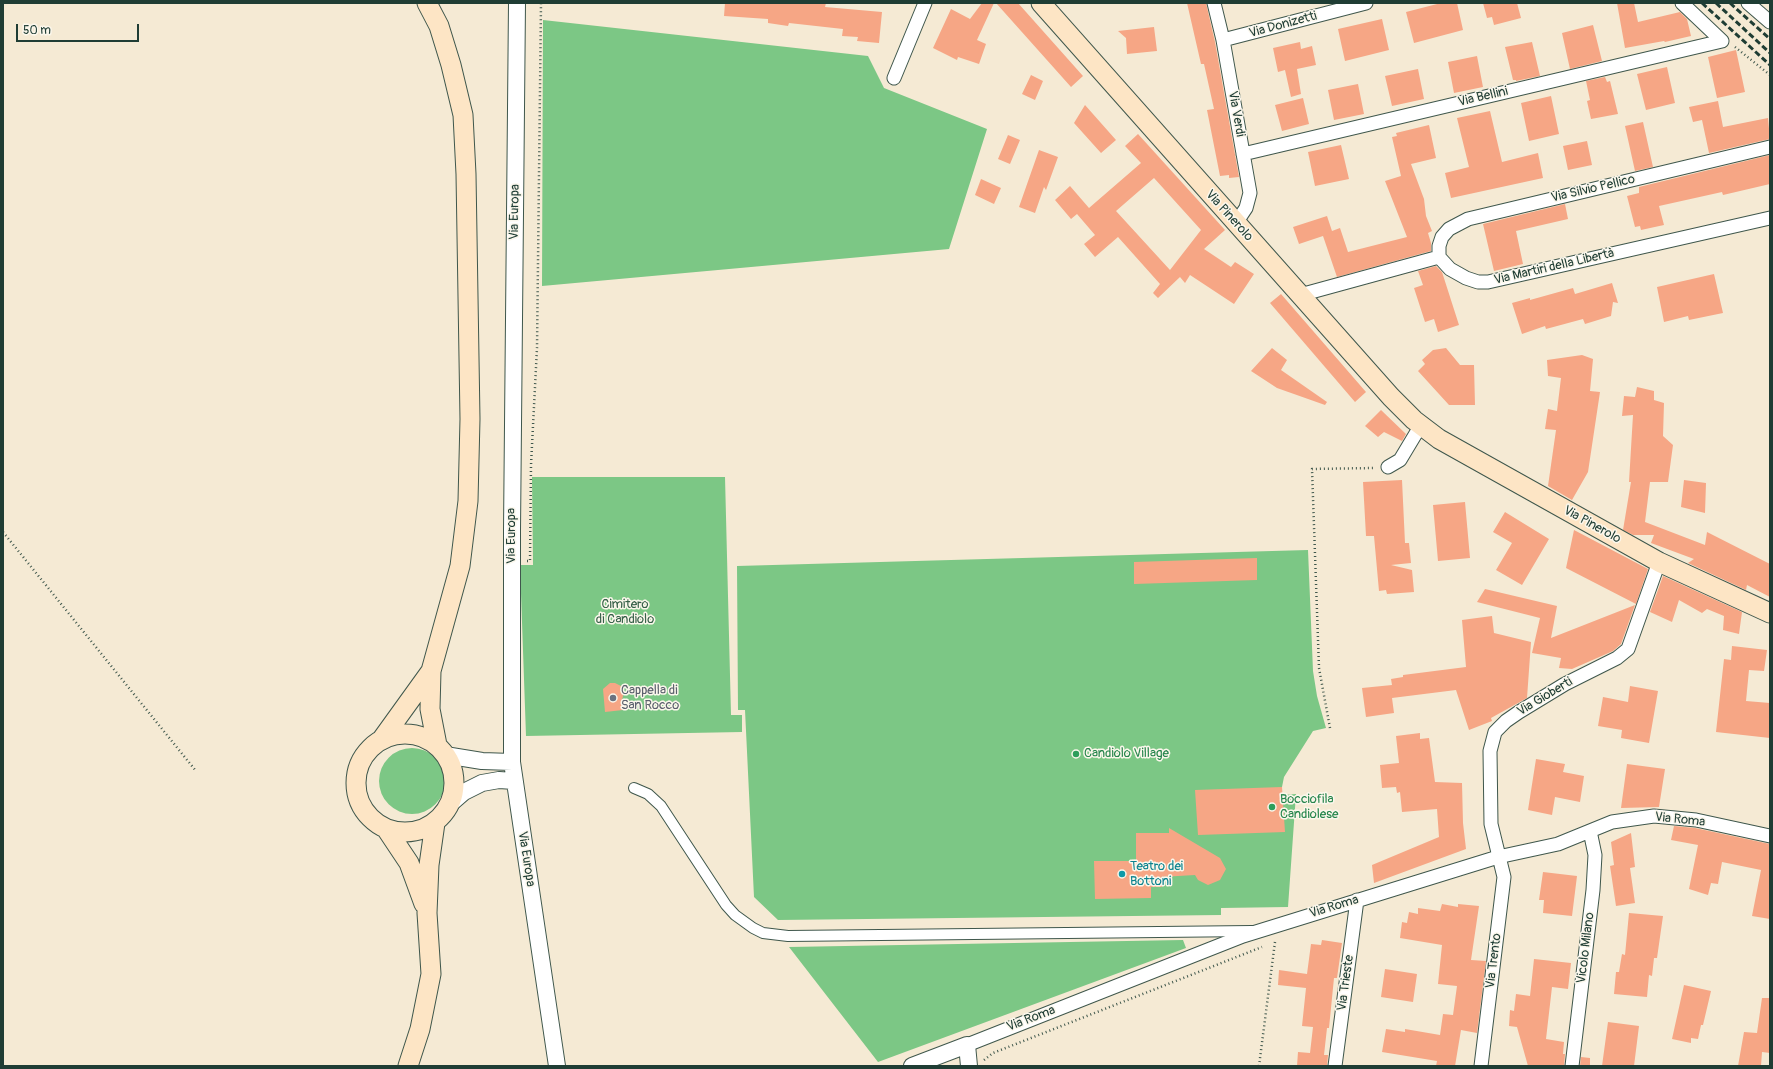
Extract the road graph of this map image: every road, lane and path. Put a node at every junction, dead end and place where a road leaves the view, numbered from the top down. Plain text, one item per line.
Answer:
1 (428, 3) edge
2 (517, 3) edge
3 (541, 3) edge
4 (925, 3) edge
5 (1041, 3) edge
6 (1214, 3) edge
7 (1366, 3) edge
8 (1682, 3) edge
9 (1748, 3) edge
10 (1770, 22) edge
11 (1223, 40) junction
12 (1722, 41) junction
13 (1770, 75) edge
14 (894, 78) dead end
15 (1770, 147) edge
16 (1243, 154) junction
17 (1770, 218) edge
18 (1236, 223) junction
19 (1439, 257) junction
20 (1300, 295) junction
21 (1421, 425) junction
22 (1388, 467) joint
23 (3, 532) edge
24 (524, 561) dead end
25 (1659, 562) junction
26 (1770, 613) edge
27 (431, 671) junction
28 (1330, 728) dead end
29 (382, 739) junction
30 (441, 750) junction
31 (512, 762) junction
32 (196, 771) dead end
33 (514, 781) junction
34 (634, 788) dead end
35 (450, 805) junction
36 (435, 823) junction
37 (387, 830) junction
38 (1590, 831) junction
39 (1770, 836) edge
40 (1498, 857) junction
41 (1357, 900) junction
42 (427, 913) junction
43 (1275, 926) junction
44 (1260, 931) junction
45 (1275, 942) junction
46 (966, 1045) junction
47 (408, 1066) edge
48 (557, 1066) edge
49 (912, 1066) edge
50 (969, 1066) edge
51 (982, 1066) edge
52 (1259, 1066) edge
53 (1335, 1066) edge
54 (1481, 1066) edge
55 (1572, 1066) edge

1 - 27 main road
2 - 31 street, Via Europa
3 - 24 path
4 - 14 street
5 - 18 main road, Via Pinerolo
6 - 11 street, Via Verdi
7 - 11 street, Via Donizetti
8 - 12 street
9 - 10 street
11 - 16 street, Via Verdi
12 - 13 path
12 - 16 street, Via Bellini
15 - 19 street, Via Silvio Pellico
16 - 18 street, Via Verdi
17 - 19 street, Via Martiri della Libertà
18 - 20 main road, Via Pinerolo
19 - 20 street
20 - 21 main road, Via Pinerolo
21 - 22 street
21 - 25 main road, Via Pinerolo
22 - 28 path
23 - 32 path
25 - 26 main road, Via Pinerolo
25 - 40 street, Via Gioberti
27 - 29 main road
27 - 30 main road
29 - 30 main road
29 - 37 main road
30 - 31 street
30 - 35 main road
31 - 33 street, Via Europa
33 - 35 street
33 - 48 street, Via Europa
34 - 44 street
35 - 36 main road
36 - 37 main road
36 - 42 main road
37 - 42 main road
38 - 39 street, Via Roma
38 - 40 street, Via Roma
38 - 55 street, Vicolo Milano
40 - 41 street, Via Roma
40 - 54 street, Via Trento
41 - 43 street, Via Roma
41 - 53 street, Via Trieste
42 - 47 main road
43 - 44 street, Via Roma
43 - 45 path
44 - 46 street, Via Roma
45 - 51 path
45 - 52 path
46 - 49 street, Via Roma
46 - 50 street

